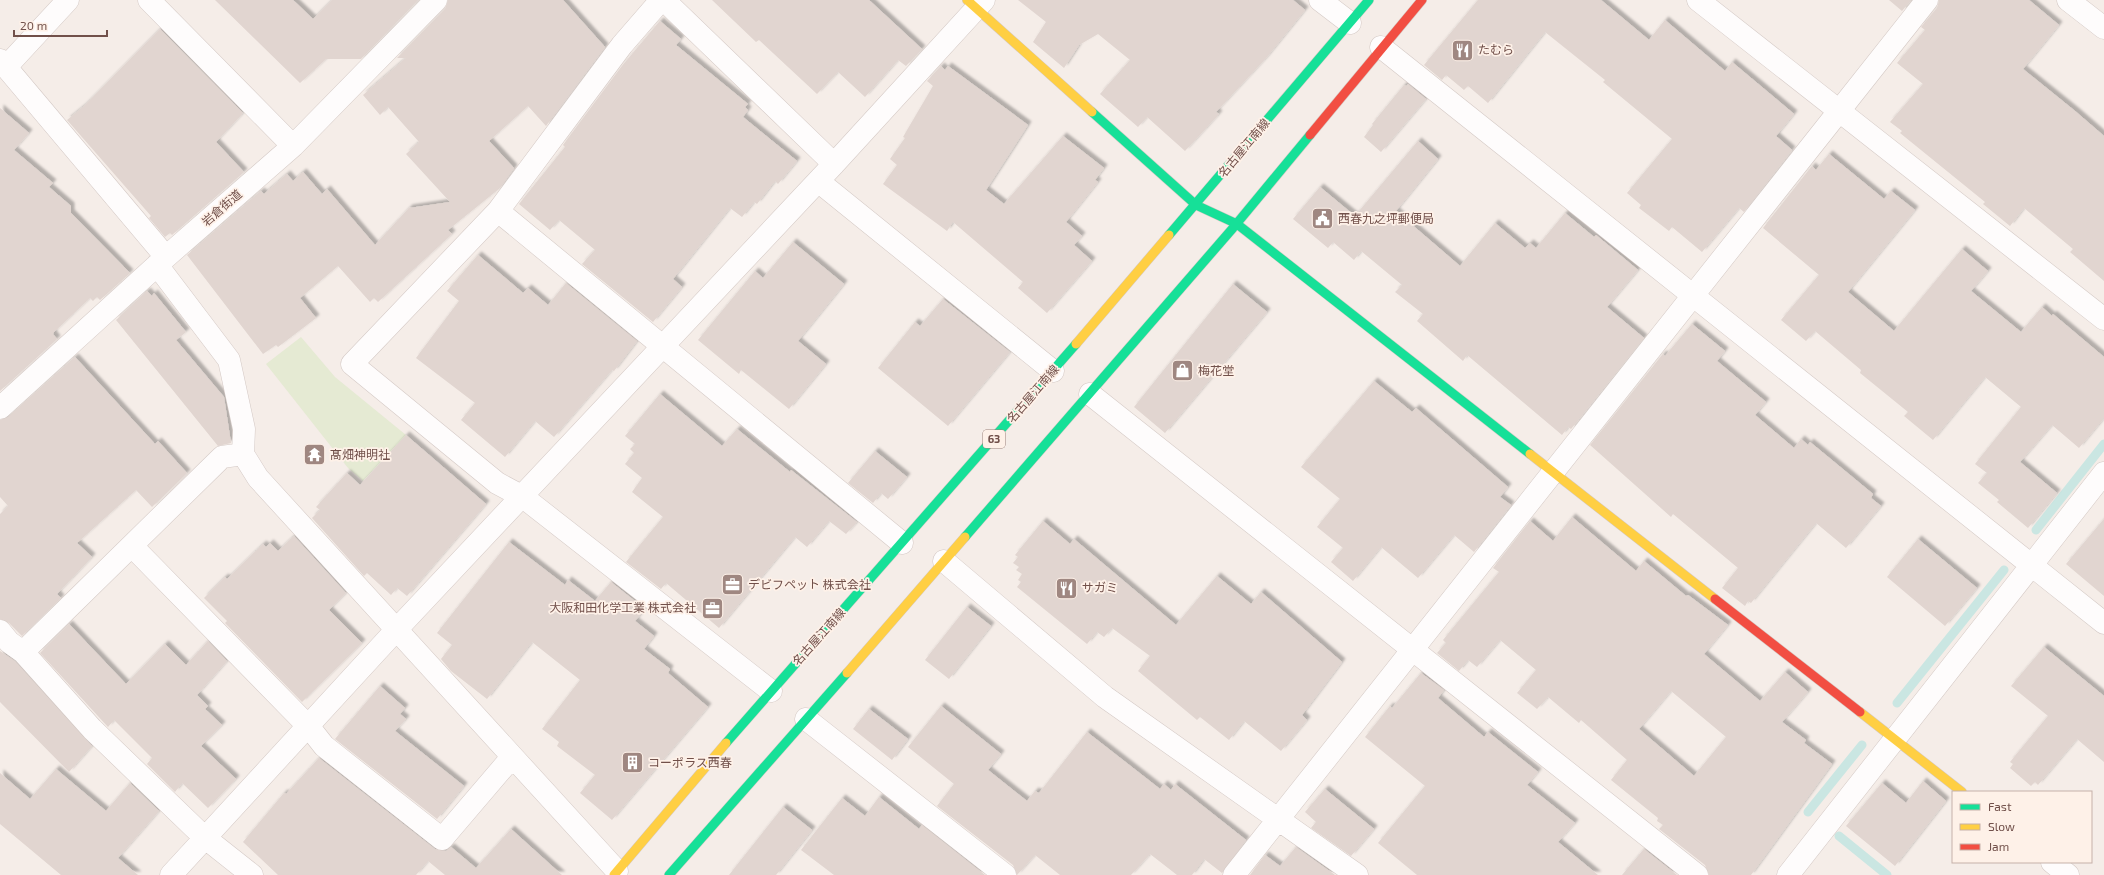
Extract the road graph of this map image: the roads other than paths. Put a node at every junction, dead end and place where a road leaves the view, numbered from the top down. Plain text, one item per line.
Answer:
1 (68, 0) edge
2 (149, 0) edge
3 (436, 0) edge
4 (661, 0) edge
5 (664, 0) edge
6 (1320, 0) edge
7 (1369, 0) edge
8 (1422, 0) edge
9 (1698, 0) edge
10 (1927, 0) edge
11 (2068, 0) edge
12 (976, 3) edge
13 (1350, 23) junction
14 (2104, 28) edge
15 (1381, 47) junction
16 (3, 64) edge
17 (1839, 111) junction
18 (293, 146) junction
19 (834, 164) junction
20 (818, 181) junction
21 (1196, 205) junction
22 (498, 211) junction
23 (1237, 224) junction
24 (161, 261) junction
25 (1693, 295) junction
26 (2104, 319) edge
27 (663, 346) junction
28 (1053, 371) junction
29 (1090, 394) junction
30 (0, 408) edge
31 (243, 454) junction
32 (1553, 472) junction
33 (2104, 473) edge
34 (523, 497) junction
35 (902, 543) junction
36 (132, 546) junction
37 (944, 561) junction
38 (2032, 565) junction
39 (2104, 623) edge
40 (398, 629) junction
41 (0, 631) edge
42 (1413, 650) junction
43 (23, 652) junction
44 (771, 691) junction
45 (806, 720) junction
46 (309, 727) junction
47 (1895, 739) junction
48 (512, 757) junction
49 (1961, 791) edge
50 (1278, 820) junction
51 (204, 837) junction
52 (2053, 863) edge
53 (616, 873) edge
54 (171, 875) edge
55 (252, 875) edge
56 (669, 875) edge
57 (1005, 875) edge
58 (1234, 875) edge
59 (1357, 875) edge
60 (1696, 875) edge
61 (1788, 875) edge
62 (2068, 875) edge

1 - 16 street
2 - 18 street
3 - 18 street, 岩倉街道
4 - 22 street
5 - 19 street
6 - 13 street
7 - 13 main road, 名古屋江南線 / 63
8 - 15 main road
9 - 17 street
10 - 17 street
11 - 14 street
12 - 19 street
12 - 21 main road
13 - 21 main road, 名古屋江南線 / 63
15 - 23 main road
15 - 25 street
16 - 24 street
17 - 25 street
17 - 26 street
18 - 24 street, 岩倉街道
19 - 20 street
20 - 27 street
20 - 28 street
21 - 23 main road
21 - 28 main road, 名古屋江南線 / 63
22 - 27 street
22 - 34 street
23 - 29 main road
23 - 32 main road
24 - 30 street, 岩倉街道
24 - 31 street
25 - 32 street
25 - 38 street
27 - 34 street
27 - 35 street
28 - 35 main road, 名古屋江南線 / 63
29 - 37 main road
29 - 42 street
31 - 36 street
31 - 40 street
32 - 42 street
32 - 47 main road
33 - 38 street
34 - 40 street
34 - 44 street
35 - 44 main road, 名古屋江南線 / 63
36 - 43 street
36 - 46 street
37 - 45 main road
37 - 50 street
38 - 39 street
38 - 47 street
40 - 46 street
40 - 48 street
41 - 43 street
42 - 50 street
42 - 60 street
43 - 51 street
44 - 53 main road, 名古屋江南線 / 63
45 - 56 main road
45 - 57 street
46 - 48 street
46 - 51 street
47 - 49 main road
47 - 61 street
48 - 53 street
50 - 58 street
50 - 59 street
51 - 54 street
51 - 55 street
52 - 62 street

